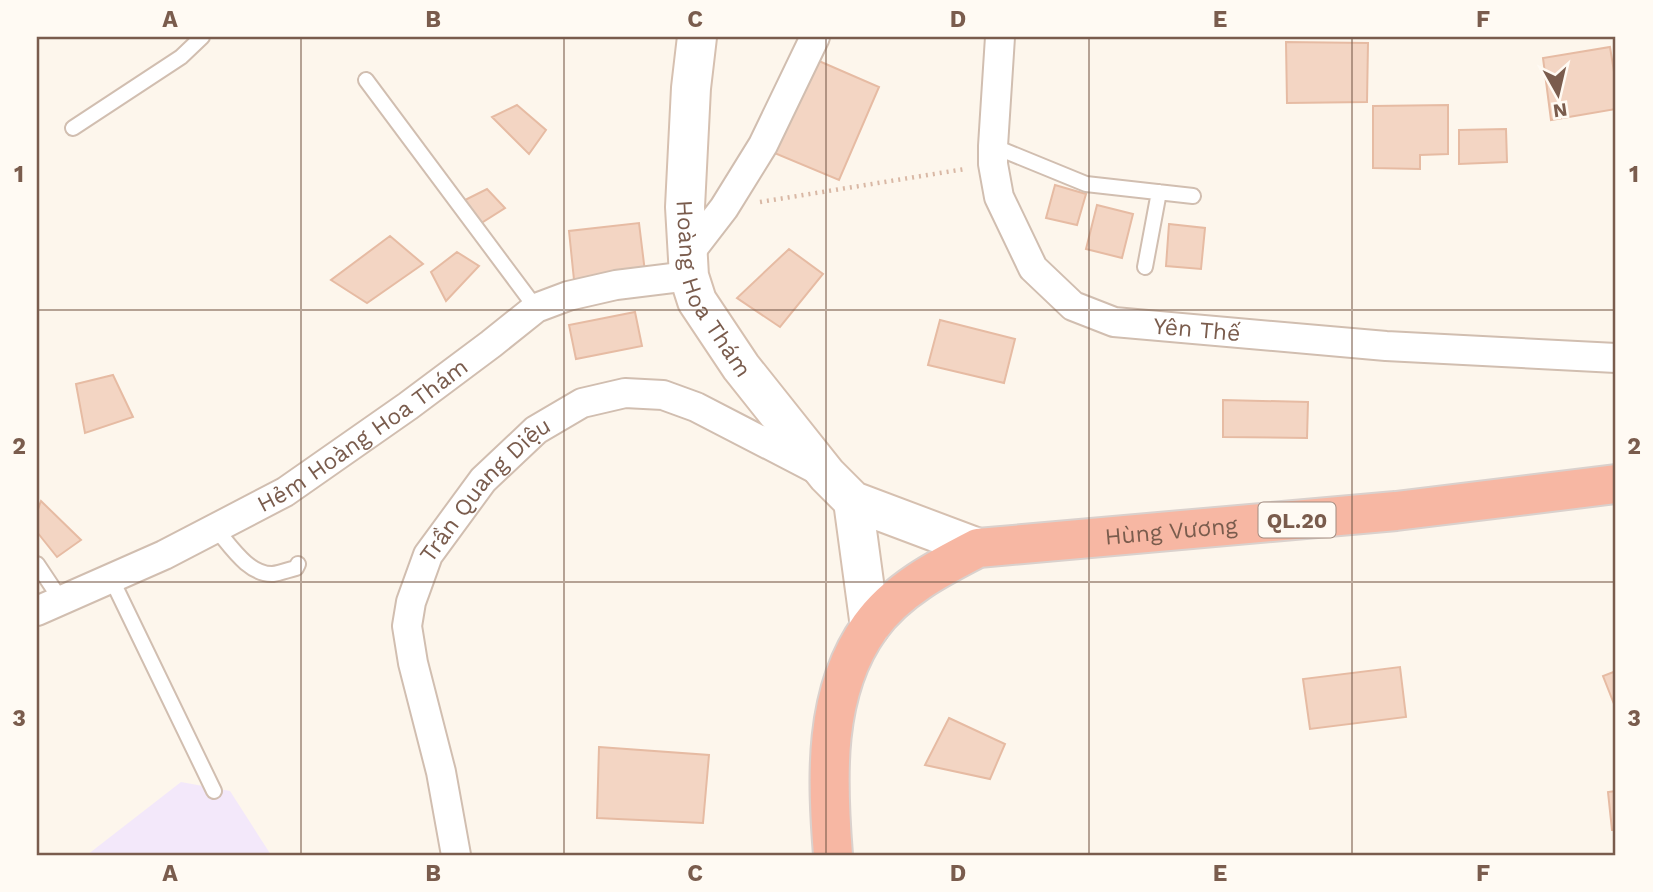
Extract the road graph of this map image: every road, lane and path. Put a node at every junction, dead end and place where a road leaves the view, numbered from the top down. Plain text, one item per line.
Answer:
1 (202, 37) edge
2 (697, 37) edge
3 (815, 37) edge
4 (1000, 37) edge
5 (366, 80) dead end
6 (74, 128) dead end
7 (993, 155) junction
8 (1159, 192) junction
9 (1193, 196) dead end
10 (724, 208) junction
11 (688, 266) junction
12 (1145, 267) dead end
13 (536, 308) junction
14 (1616, 358) edge
15 (1616, 484) edge
16 (840, 488) junction
17 (215, 528) junction
18 (978, 548) junction
19 (37, 564) edge
20 (298, 564) dead end
21 (111, 578) junction
22 (49, 606) edge
23 (870, 627) junction
24 (214, 791) dead end
25 (456, 855) edge
26 (833, 855) edge

1 - 6 lane
2 - 11 street, Hoàng Hoa Thám
3 - 10 street
4 - 7 street, Yên Thế
5 - 13 lane
7 - 8 lane
7 - 10 path
7 - 14 street, Yên Thế
8 - 9 lane
8 - 12 lane
10 - 11 street
11 - 13 street, Hẻm Hoàng Hoa Thám
11 - 16 street, Hoàng Hoa Thám
13 - 17 street, Hẻm Hoàng Hoa Thám
15 - 18 highway, Hùng Vương / QL.20
16 - 18 street
16 - 23 street
16 - 25 street, Trần Quang Diệu
17 - 20 lane
17 - 21 street, Hẻm Hoàng Hoa Thám
18 - 23 highway
19 - 22 lane
21 - 22 street, Hẻm Hoàng Hoa Thám
21 - 24 lane
23 - 26 highway

